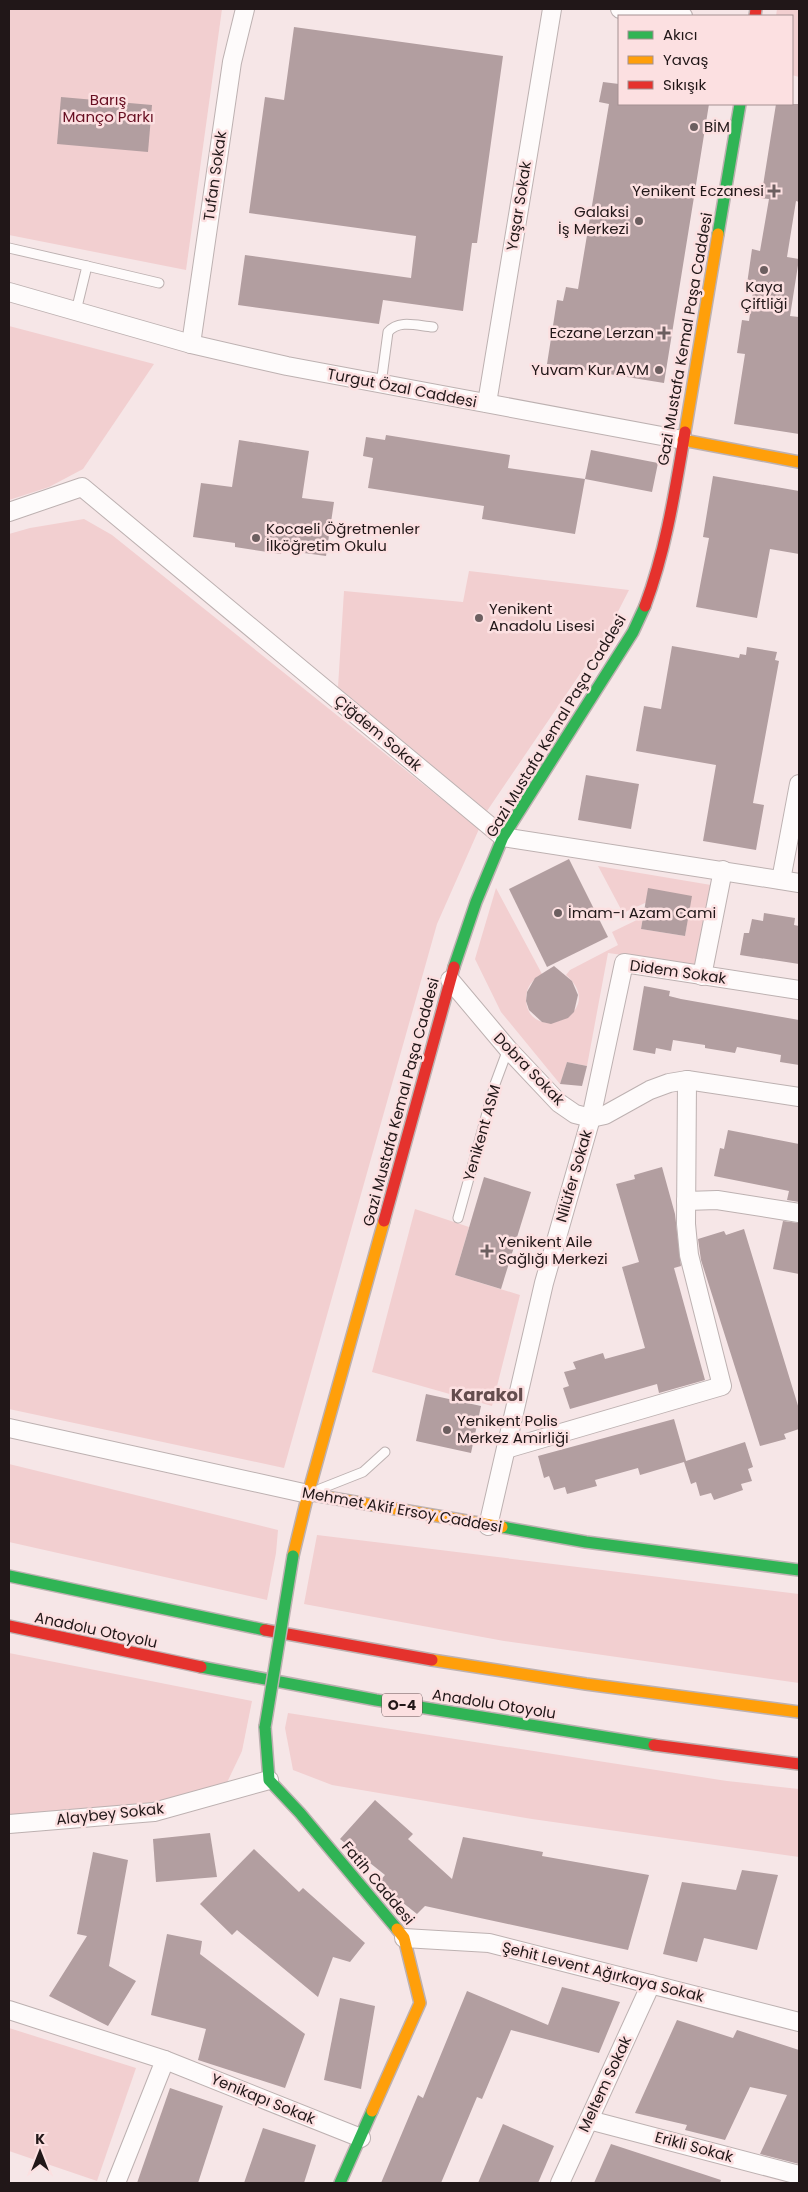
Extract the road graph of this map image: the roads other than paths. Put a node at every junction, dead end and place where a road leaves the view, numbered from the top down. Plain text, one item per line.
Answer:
1 (245, 9) edge
2 (552, 9) edge
3 (620, 9) edge
4 (674, 15) edge
5 (740, 105) edge
6 (9, 248) edge
7 (87, 266) junction
8 (159, 283) dead end
9 (9, 292) edge
10 (76, 311) junction
11 (433, 327) dead end
12 (192, 344) junction
13 (381, 384) junction
14 (487, 403) junction
15 (683, 440) junction
16 (799, 462) edge
17 (9, 512) edge
18 (799, 784) edge
19 (503, 837) junction
20 (723, 870) junction
21 (781, 880) junction
22 (799, 883) edge
23 (702, 976) junction
24 (450, 980) junction
25 (799, 990) edge
26 (508, 1049) junction
27 (687, 1080) junction
28 (799, 1097) edge
29 (591, 1118) junction
30 (686, 1200) junction
31 (799, 1213) edge
32 (458, 1218) dead end
33 (9, 1428) edge
34 (506, 1449) junction
35 (385, 1452) dead end
36 (308, 1494) junction
37 (488, 1526) junction
38 (799, 1570) edge
39 (9, 1576) edge
40 (9, 1626) edge
41 (799, 1712) edge
42 (799, 1764) edge
43 (269, 1780) junction
44 (9, 1824) edge
45 (404, 1938) junction
46 (651, 1984) junction
47 (9, 2010) edge
48 (799, 2022) edge
49 (165, 2060) junction
50 (589, 2120) junction
51 (361, 2138) junction
52 (799, 2175) edge
53 (116, 2183) edge
54 (340, 2183) edge
55 (560, 2183) edge

1 - 12 street, Tufan Sokak
2 - 14 street, Yaşar Sokak
3 - 4 street
5 - 15 main road, Gazi Mustafa Kemal Paşa Caddesi
6 - 7 lane
7 - 8 lane
7 - 10 lane
9 - 10 street, Turgut Özal Caddesi
10 - 12 street, Turgut Özal Caddesi
11 - 13 lane
12 - 13 street, Turgut Özal Caddesi
13 - 14 street, Turgut Özal Caddesi
14 - 15 street, Turgut Özal Caddesi
15 - 16 main road, Turgut Özal Caddesi
15 - 19 main road, Gazi Mustafa Kemal Paşa Caddesi
17 - 19 street, Çiğdem Sokak
18 - 21 street
19 - 20 street
19 - 24 main road, Gazi Mustafa Kemal Paşa Caddesi
20 - 21 street
20 - 23 street
21 - 22 street
23 - 25 street, Didem Sokak
23 - 29 street, Didem Sokak
24 - 26 street, Dobra Sokak
24 - 36 main road, Gazi Mustafa Kemal Paşa Caddesi
26 - 29 street, Dobra Sokak
26 - 32 lane, Yenikent ASM
27 - 28 street
27 - 29 street
27 - 30 street
29 - 34 street, Nilüfer Sokak
30 - 31 street
30 - 34 street
33 - 36 street, Mehmet Akif Ersoy Caddesi
34 - 37 street, Nilüfer Sokak
35 - 36 lane
36 - 37 main road, Mehmet Akif Ersoy Caddesi
36 - 43 main road, Gazi Mustafa Kemal Paşa Caddesi, bridge
37 - 38 main road, Mehmet Akif Ersoy Caddesi
39 - 41 main road
40 - 42 main road, Anadolu Otoyolu / O-4
43 - 44 street, Alaybey Sokak
43 - 45 main road, Fatih Caddesi
45 - 46 street, Şehit Levent Ağırkaya Sokak
45 - 51 main road, Fatih Caddesi
46 - 48 street, Şehit Levent Ağırkaya Sokak
46 - 50 street, Meltem Sokak
47 - 49 street, Yenikapı Sokak
49 - 51 street, Yenikapı Sokak
49 - 53 street
50 - 52 street, Erikli Sokak
50 - 55 street, Meltem Sokak
51 - 54 main road, Fatih Caddesi

